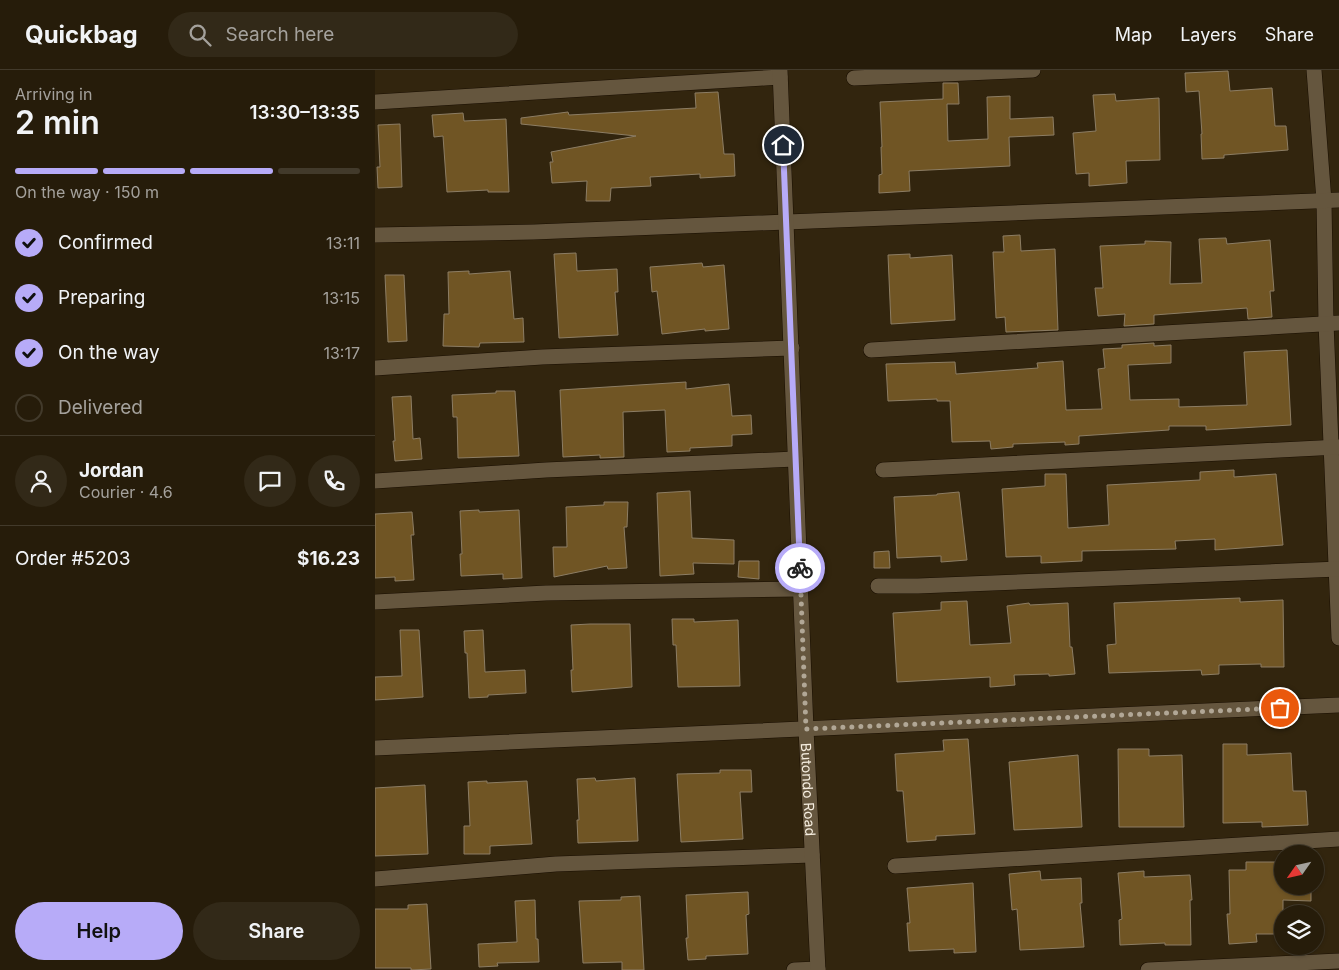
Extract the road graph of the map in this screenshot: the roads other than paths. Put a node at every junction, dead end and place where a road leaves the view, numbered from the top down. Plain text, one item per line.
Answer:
1 (1033, 70) edge
2 (1314, 70) edge
3 (780, 74) edge
4 (854, 78) dead end
5 (375, 102) edge
6 (1331, 201) edge
7 (785, 222) junction
8 (375, 235) edge
9 (1332, 323) edge
10 (791, 348) junction
11 (871, 350) dead end
12 (375, 368) edge
13 (1335, 447) edge
14 (795, 459) junction
15 (883, 470) dead end
16 (375, 481) edge
17 (1337, 569) edge
18 (878, 586) dead end
19 (800, 589) junction
20 (375, 602) edge
21 (1339, 638) edge
22 (1339, 705) edge
23 (806, 729) junction
24 (375, 748) edge
25 (1339, 839) edge
26 (811, 855) junction
27 (895, 866) dead end
28 (375, 880) edge
29 (1339, 961) edge
30 (818, 969) edge
31 (794, 970) edge
32 (1148, 970) edge

1 - 4 street
2 - 6 street
3 - 5 street
3 - 7 street, Butondo Road
6 - 7 street
6 - 9 street
7 - 8 street
7 - 10 street, Butondo Road
9 - 11 street
9 - 13 street
10 - 12 street
10 - 14 street, Butondo Road
13 - 15 street
13 - 17 street
14 - 16 street
14 - 19 street, Butondo Road
17 - 18 street
17 - 21 street
19 - 20 street
19 - 23 street, Butondo Road
22 - 23 street
23 - 24 street
23 - 26 street, Butondo Road
25 - 27 street
26 - 28 street
26 - 30 street, Butondo Road
29 - 32 street
30 - 31 street

